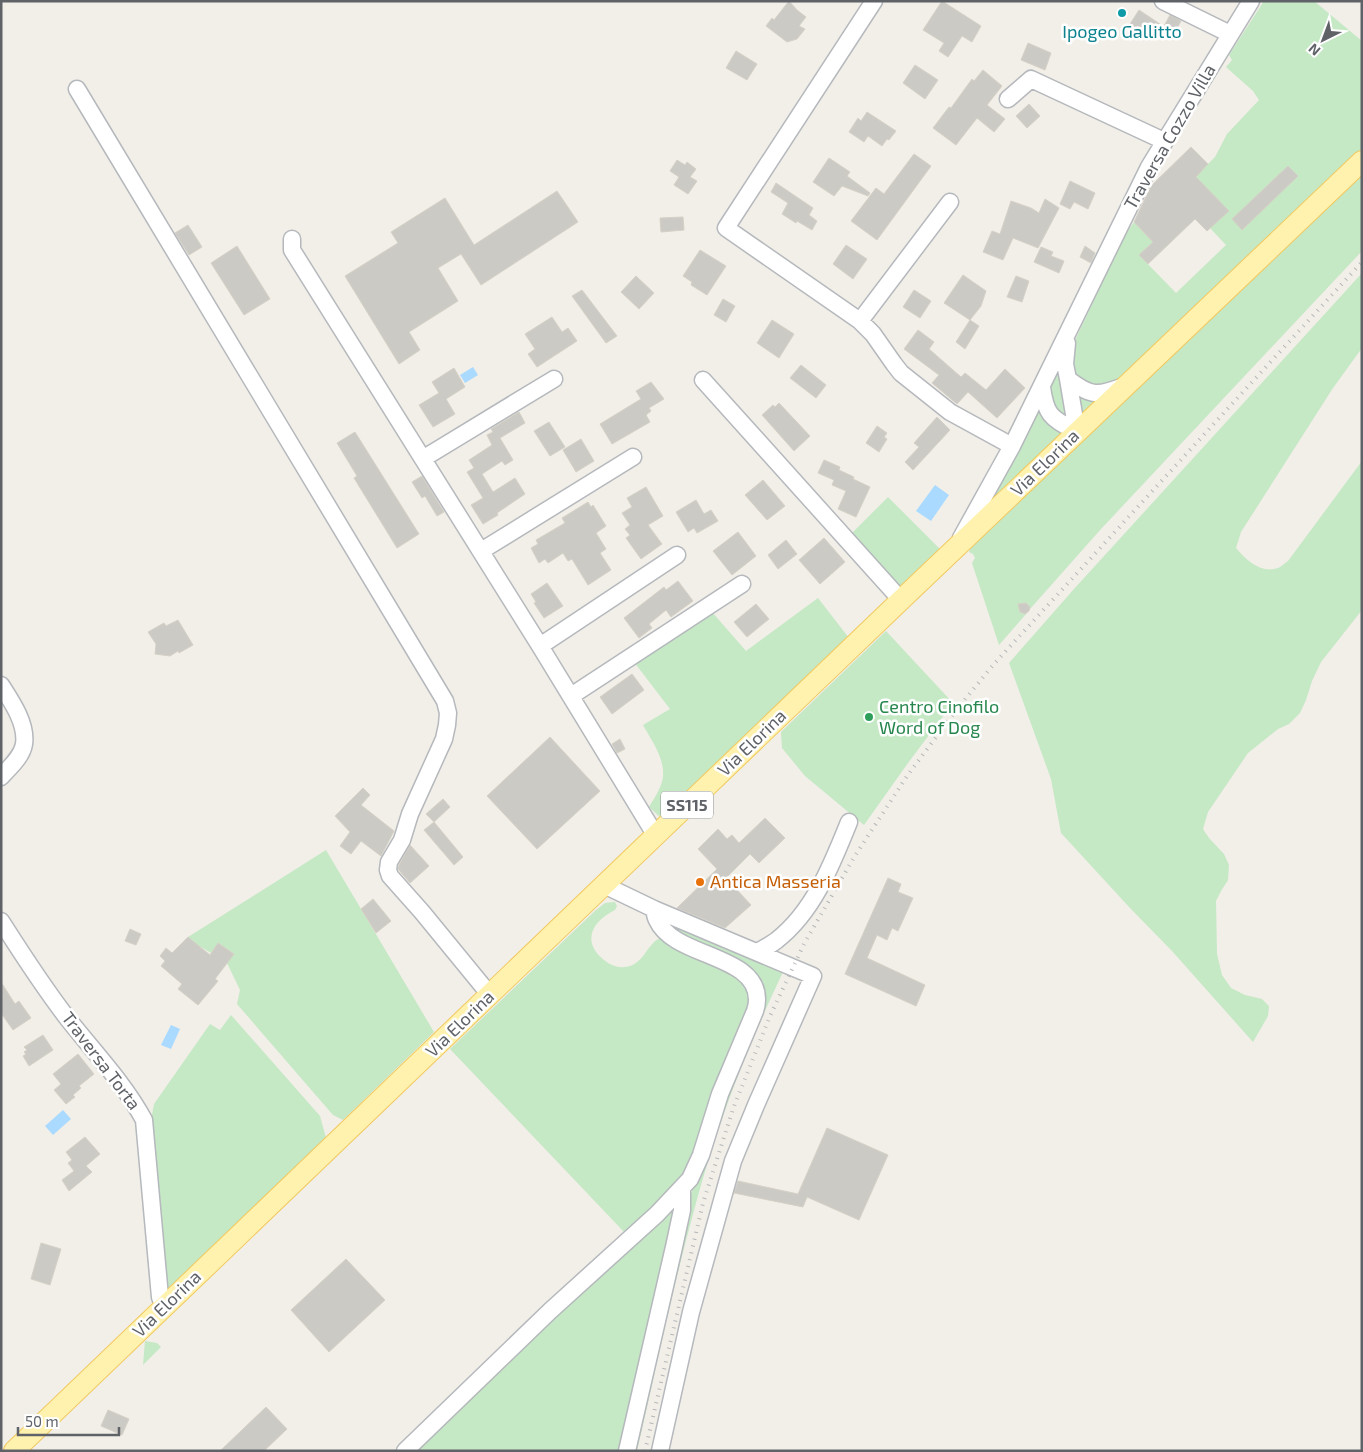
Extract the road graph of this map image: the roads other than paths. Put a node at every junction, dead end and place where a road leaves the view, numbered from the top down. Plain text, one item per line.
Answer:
1 (874, 1) edge
2 (1164, 1) edge
3 (1251, 1) edge
4 (1230, 34) junction
5 (77, 89) dead end
6 (1008, 99) dead end
7 (1164, 142) junction
8 (1362, 161) edge
9 (950, 202) dead end
10 (292, 239) dead end
11 (860, 321) junction
12 (1070, 331) junction
13 (554, 379) dead end
14 (1068, 379) junction
15 (703, 380) dead end
16 (1127, 385) junction
17 (1042, 386) junction
18 (1077, 432) junction
19 (1012, 446) junction
20 (633, 457) dead end
21 (424, 458) junction
22 (955, 549) junction
23 (481, 551) junction
24 (677, 555) dead end
25 (742, 584) dead end
26 (901, 600) junction
27 (540, 646) junction
28 (1, 686) edge
29 (571, 696) junction
30 (1, 777) edge
31 (849, 822) dead end
32 (656, 836) junction
33 (604, 885) junction
34 (654, 909) junction
35 (1, 921) edge
36 (757, 952) junction
37 (490, 995) junction
38 (682, 1188) junction
39 (164, 1307) junction
40 (14, 1451) edge
41 (405, 1451) edge
42 (627, 1451) edge
43 (660, 1451) edge

1 - 11 street
2 - 4 street
3 - 4 street, Traversa Cozzo Villa
4 - 7 street, Traversa Cozzo Villa
5 - 37 street
6 - 7 street
7 - 12 street, Traversa Cozzo Villa
8 - 16 main road, Via Elorina / SS115
9 - 11 street
10 - 21 street
11 - 19 street
12 - 14 street
12 - 17 street
13 - 21 street
14 - 16 street
14 - 18 street
15 - 26 street
16 - 18 main road, Via Elorina / SS115
17 - 18 street
17 - 19 street
18 - 22 main road, Via Elorina / SS115
19 - 22 street
20 - 23 street
21 - 23 street
22 - 26 main road, Via Elorina / SS115
23 - 27 street
24 - 27 street
25 - 29 street
26 - 32 main road, Via Elorina / SS115
27 - 29 street
28 - 30 street
29 - 32 street
31 - 36 street
32 - 33 main road, Via Elorina / SS115
33 - 34 street
33 - 37 main road, Via Elorina / SS115
34 - 36 street
34 - 38 street
35 - 39 street, Traversa Torta
36 - 43 street
37 - 39 main road, Via Elorina / SS115
38 - 41 street
38 - 42 street
39 - 40 main road, Via Elorina / SS115

